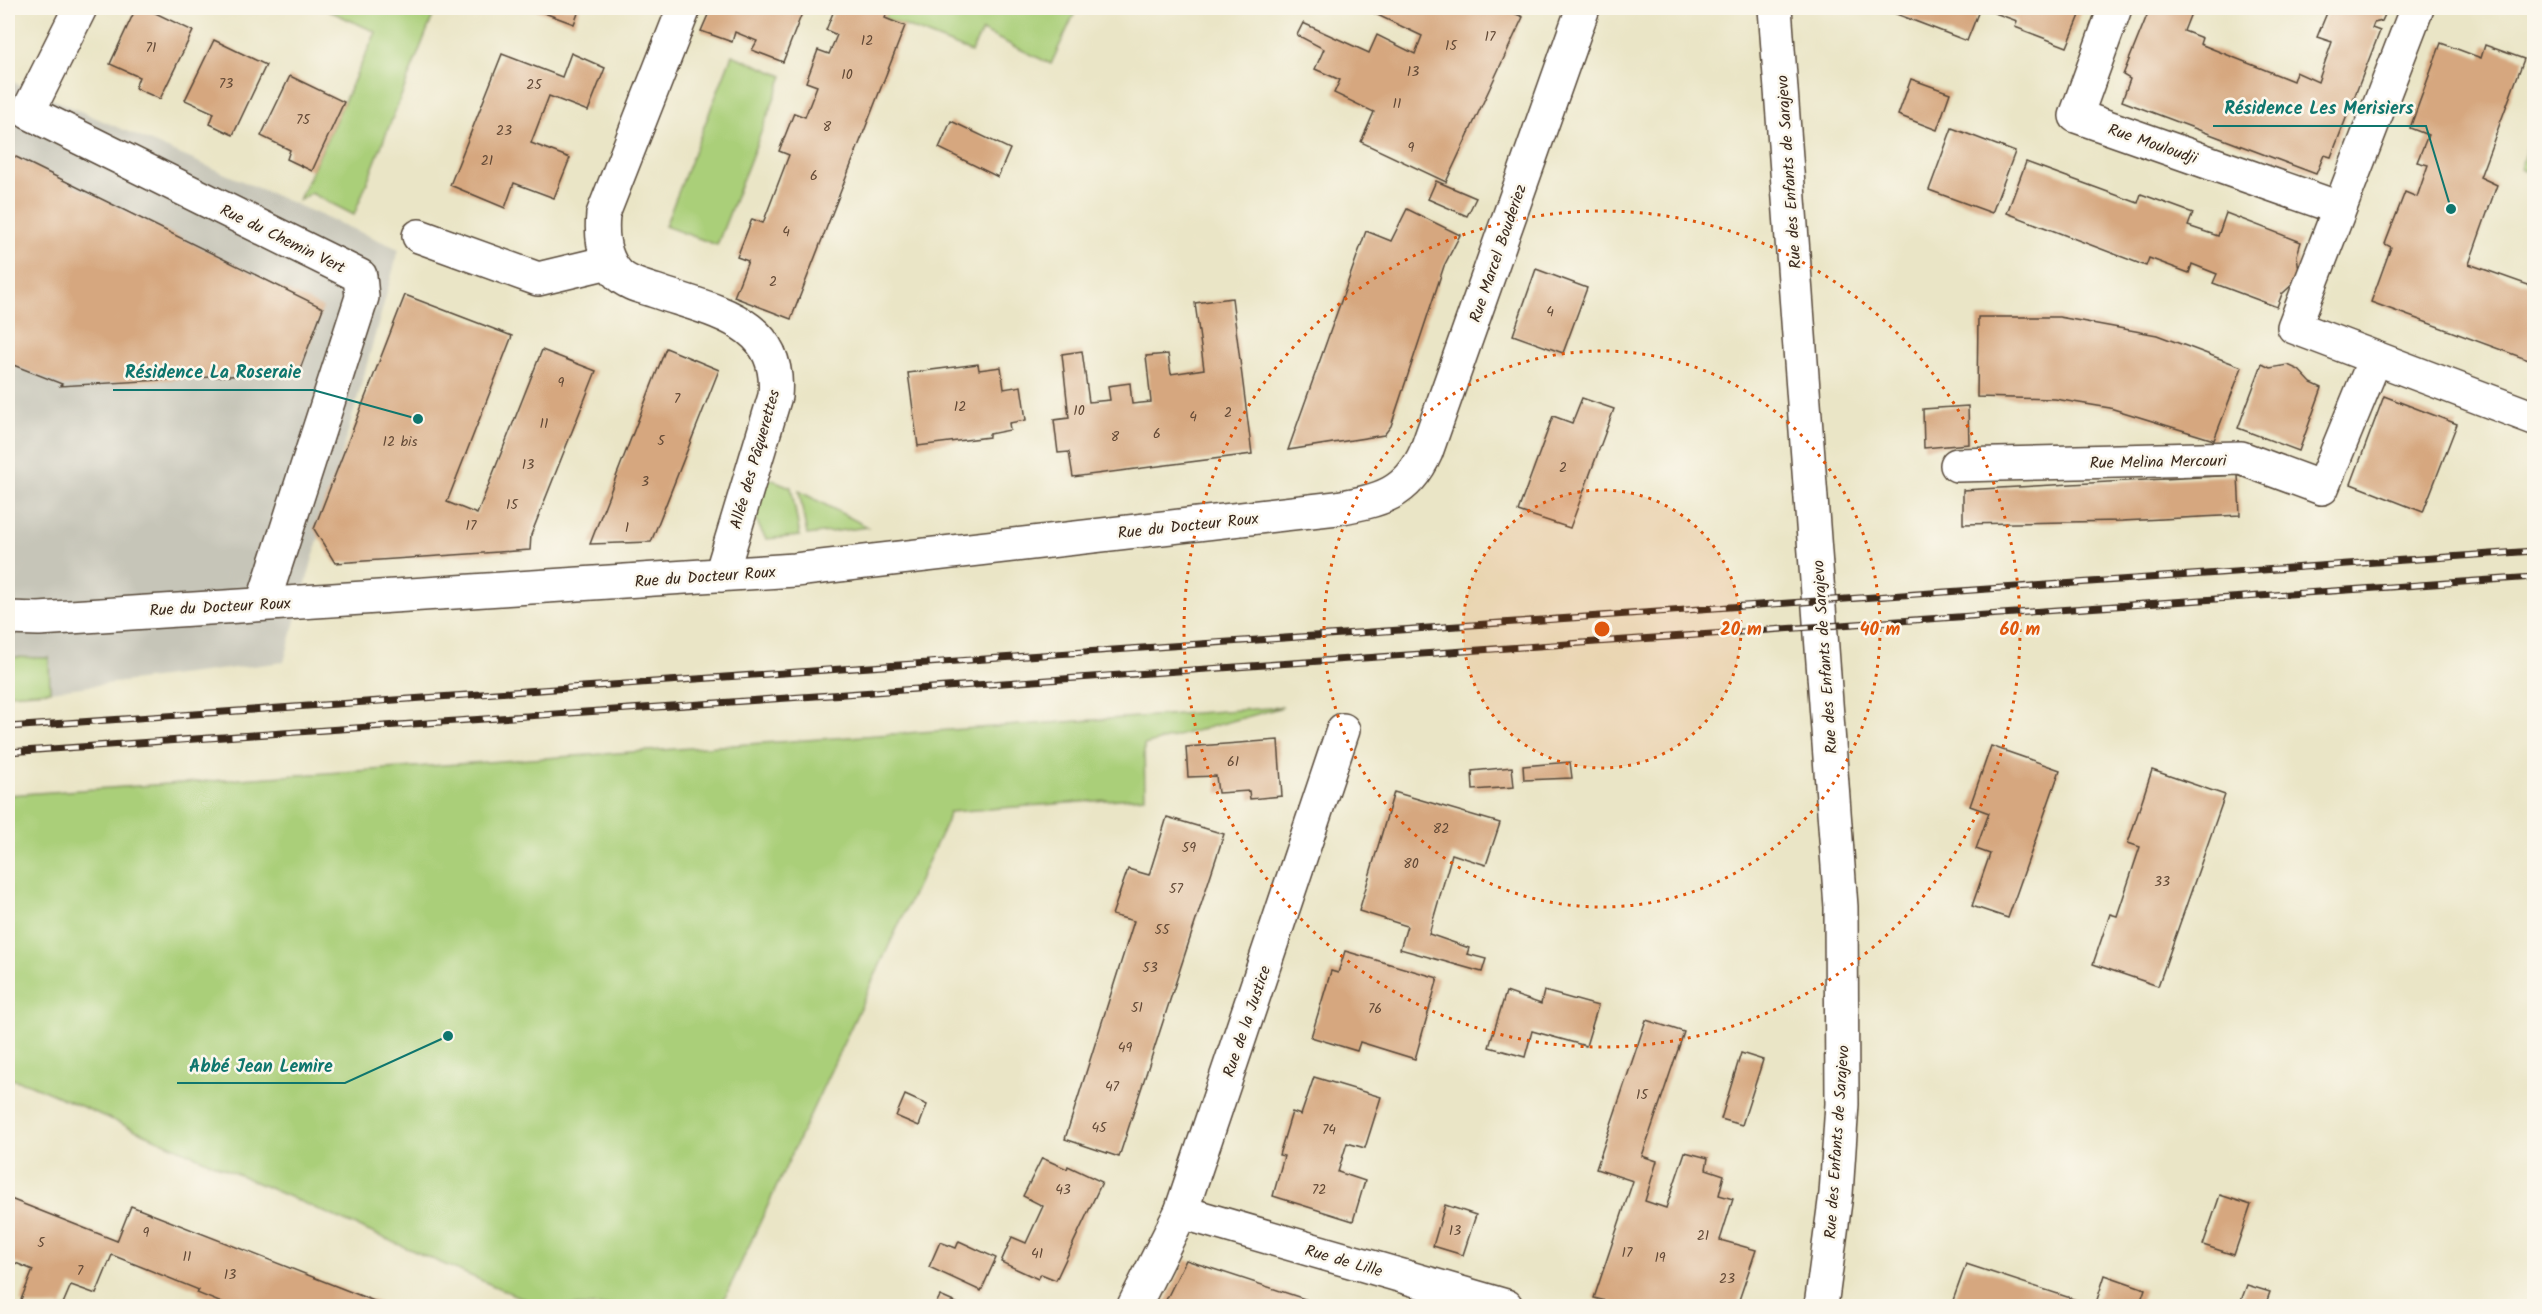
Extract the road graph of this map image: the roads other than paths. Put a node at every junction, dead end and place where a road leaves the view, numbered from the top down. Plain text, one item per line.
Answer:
1 (80, 8) edge
2 (684, 8) edge
3 (1583, 8) edge
4 (1775, 8) edge
5 (2115, 8) edge
6 (2417, 8) edge
7 (2339, 208) junction
8 (419, 236) dead end
9 (609, 262) junction
10 (2375, 359) junction
11 (2535, 418) edge
12 (1957, 465) dead end
13 (1397, 491) joint
14 (721, 575) junction
15 (263, 603) junction
16 (8, 618) edge
17 (1343, 730) dead end
18 (1181, 1212) junction
19 (1134, 1306) edge
20 (1506, 1306) edge
21 (1821, 1306) edge

1 - 15 street, Rue du Chemin Vert
2 - 9 street
3 - 13 street, Rue Marcel Bouderiez
4 - 21 street, Rue des Enfants de Sarajevo
5 - 7 street, Rue Mouloudji
6 - 7 street
7 - 10 street
8 - 9 street
9 - 14 street, Allée des Pâquerettes
10 - 11 street
10 - 12 street, Rue Melina Mercouri
13 - 14 street, Rue du Docteur Roux
14 - 15 street, Rue du Docteur Roux
15 - 16 street, Rue du Docteur Roux
17 - 18 street, Rue de la Justice
18 - 19 street, Rue de la Justice
18 - 20 street, Rue de Lille

